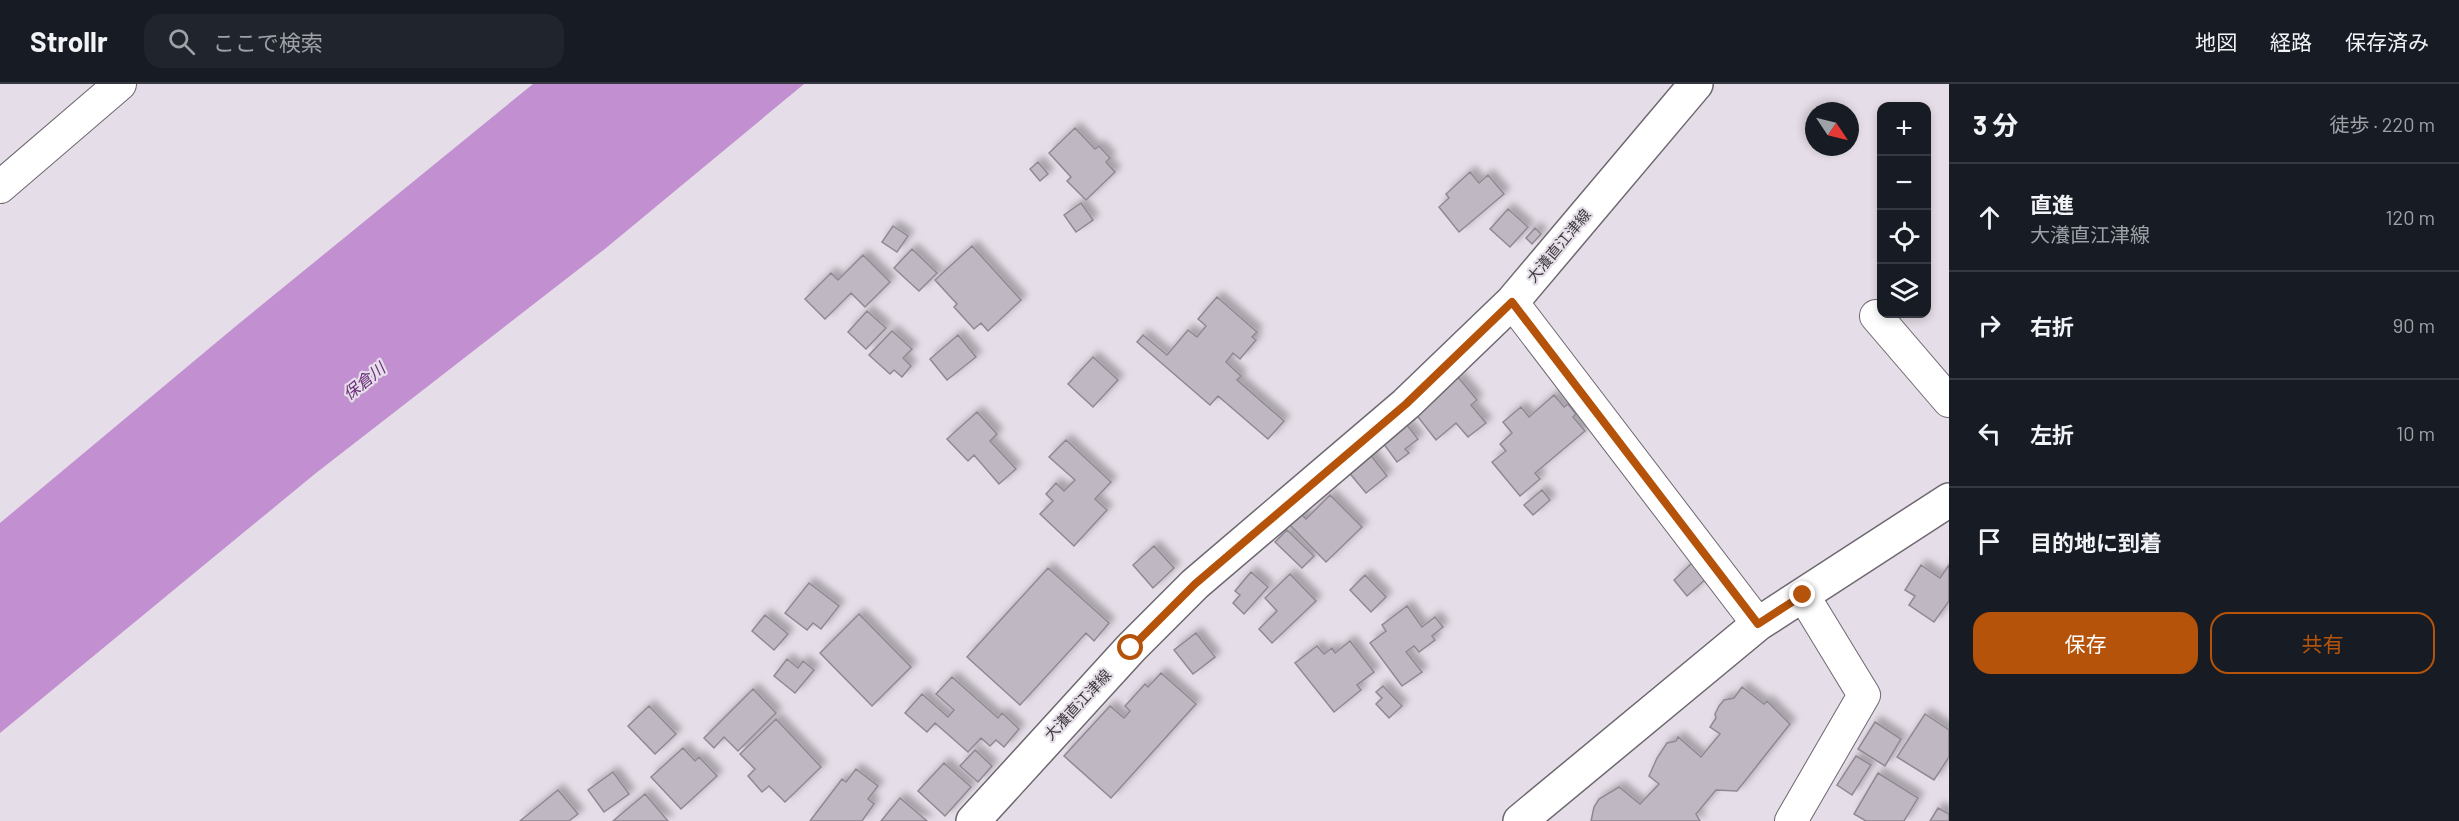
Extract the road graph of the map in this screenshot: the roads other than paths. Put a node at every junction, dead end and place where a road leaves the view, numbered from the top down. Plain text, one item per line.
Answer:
1 (120, 84) edge
2 (1696, 84) edge
3 (0, 187) edge
4 (1512, 302) junction
5 (1876, 316) dead end
6 (1939, 367) edge
7 (1949, 401) edge
8 (1943, 511) edge
9 (1803, 595) junction
10 (1758, 624) junction
11 (972, 821) edge
12 (1520, 821) edge
13 (1791, 821) edge

1 - 3 street
2 - 4 main road, 大瀁直江津線
4 - 10 street
4 - 11 main road, 大瀁直江津線
5 - 6 street
6 - 7 street
8 - 9 main road
9 - 10 main road
9 - 13 street
10 - 12 main road

